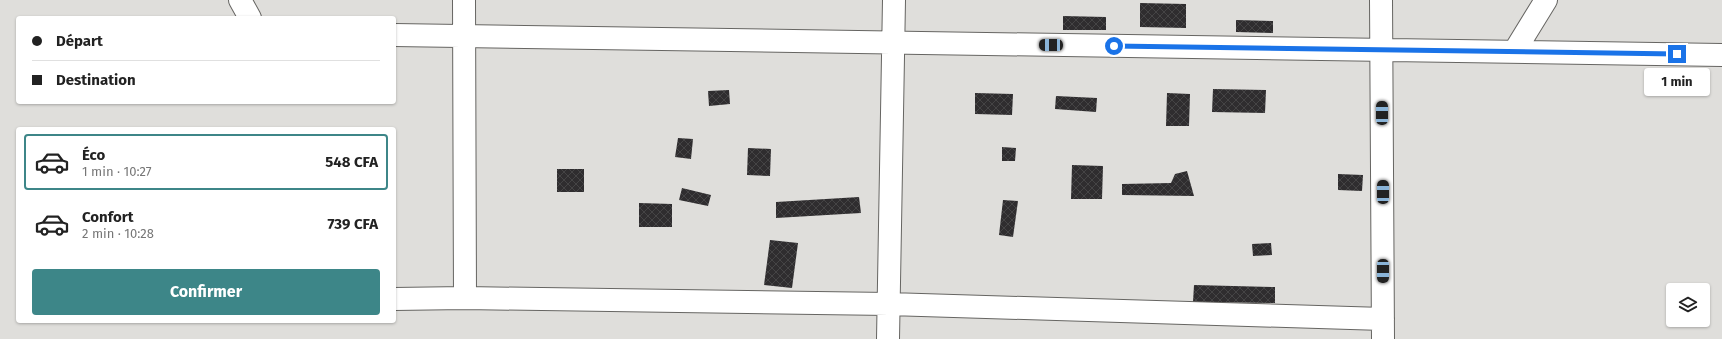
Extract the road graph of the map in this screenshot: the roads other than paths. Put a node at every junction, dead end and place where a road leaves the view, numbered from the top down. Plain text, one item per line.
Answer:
1 (240, 0) edge
2 (464, 0) edge
3 (894, 0) edge
4 (1381, 0) edge
5 (1546, 0) edge
6 (249, 16) edge
7 (396, 35) edge
8 (464, 36) junction
9 (893, 42) junction
10 (1382, 50) junction
11 (1514, 52) junction
12 (1722, 55) edge
13 (465, 298) junction
14 (396, 299) edge
15 (888, 304) junction
16 (1383, 329) edge
17 (888, 339) edge

1 - 6 street
2 - 8 street
3 - 9 street
4 - 10 street
5 - 11 street
7 - 8 street
8 - 9 street
8 - 13 street
9 - 10 street
9 - 15 street
10 - 11 street
10 - 16 street
11 - 12 street
13 - 14 street
13 - 15 street
15 - 16 street
15 - 17 street

